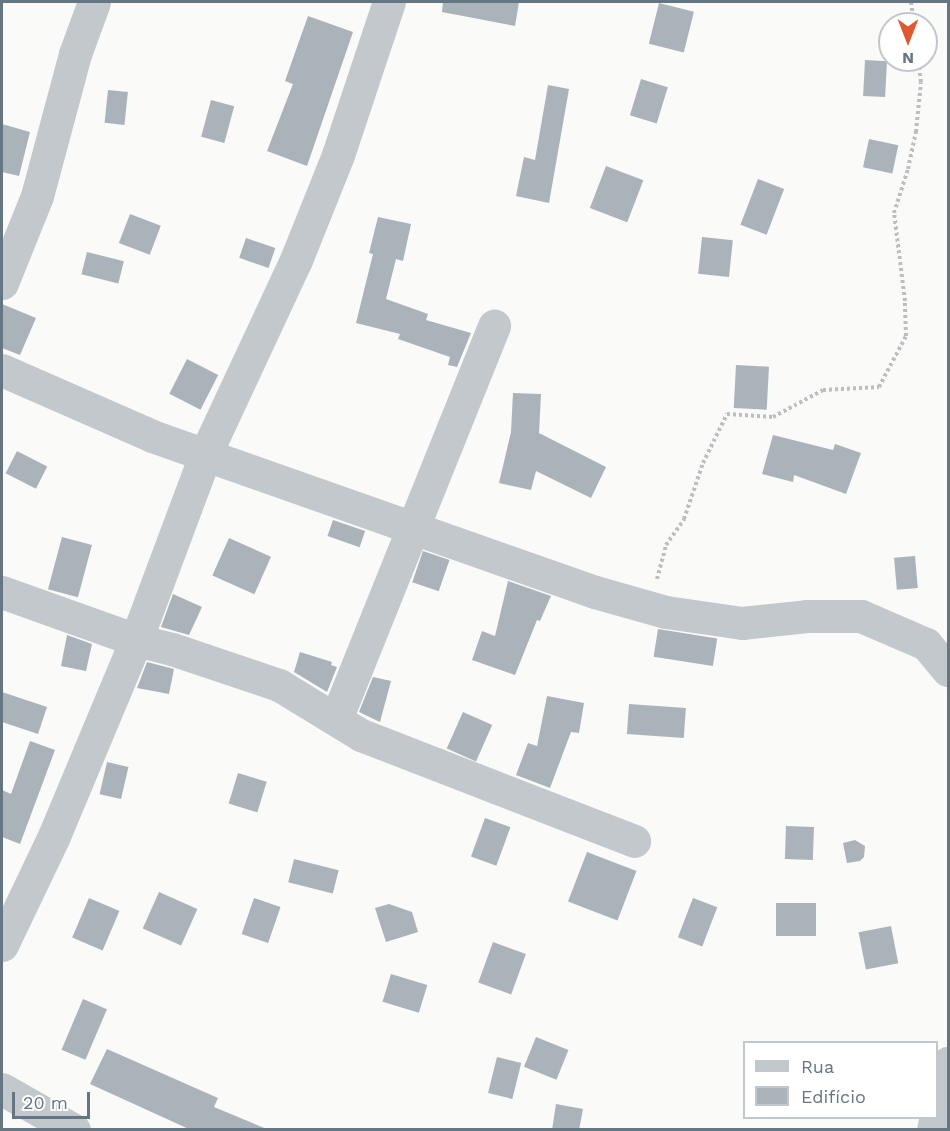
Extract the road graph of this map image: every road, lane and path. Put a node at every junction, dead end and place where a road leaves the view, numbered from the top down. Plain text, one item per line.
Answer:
1 (94, 2) edge
2 (389, 2) edge
3 (920, 72) edge
4 (2, 284) edge
5 (494, 325) dead end
6 (2, 370) edge
7 (205, 455) junction
8 (413, 530) junction
9 (2, 592) edge
10 (648, 607) junction
11 (136, 640) junction
12 (948, 670) edge
13 (336, 719) junction
14 (634, 841) dead end
15 (2, 945) edge
16 (948, 1063) edge
17 (2, 1089) edge
18 (938, 1108) edge
19 (74, 1130) edge

1 - 4 street
2 - 7 street
3 - 10 path
5 - 8 street
6 - 7 street
7 - 8 street
7 - 11 street
8 - 10 street
8 - 13 street
9 - 11 street
10 - 12 street
11 - 13 street
11 - 15 street
13 - 14 street
16 - 18 street
17 - 19 street

